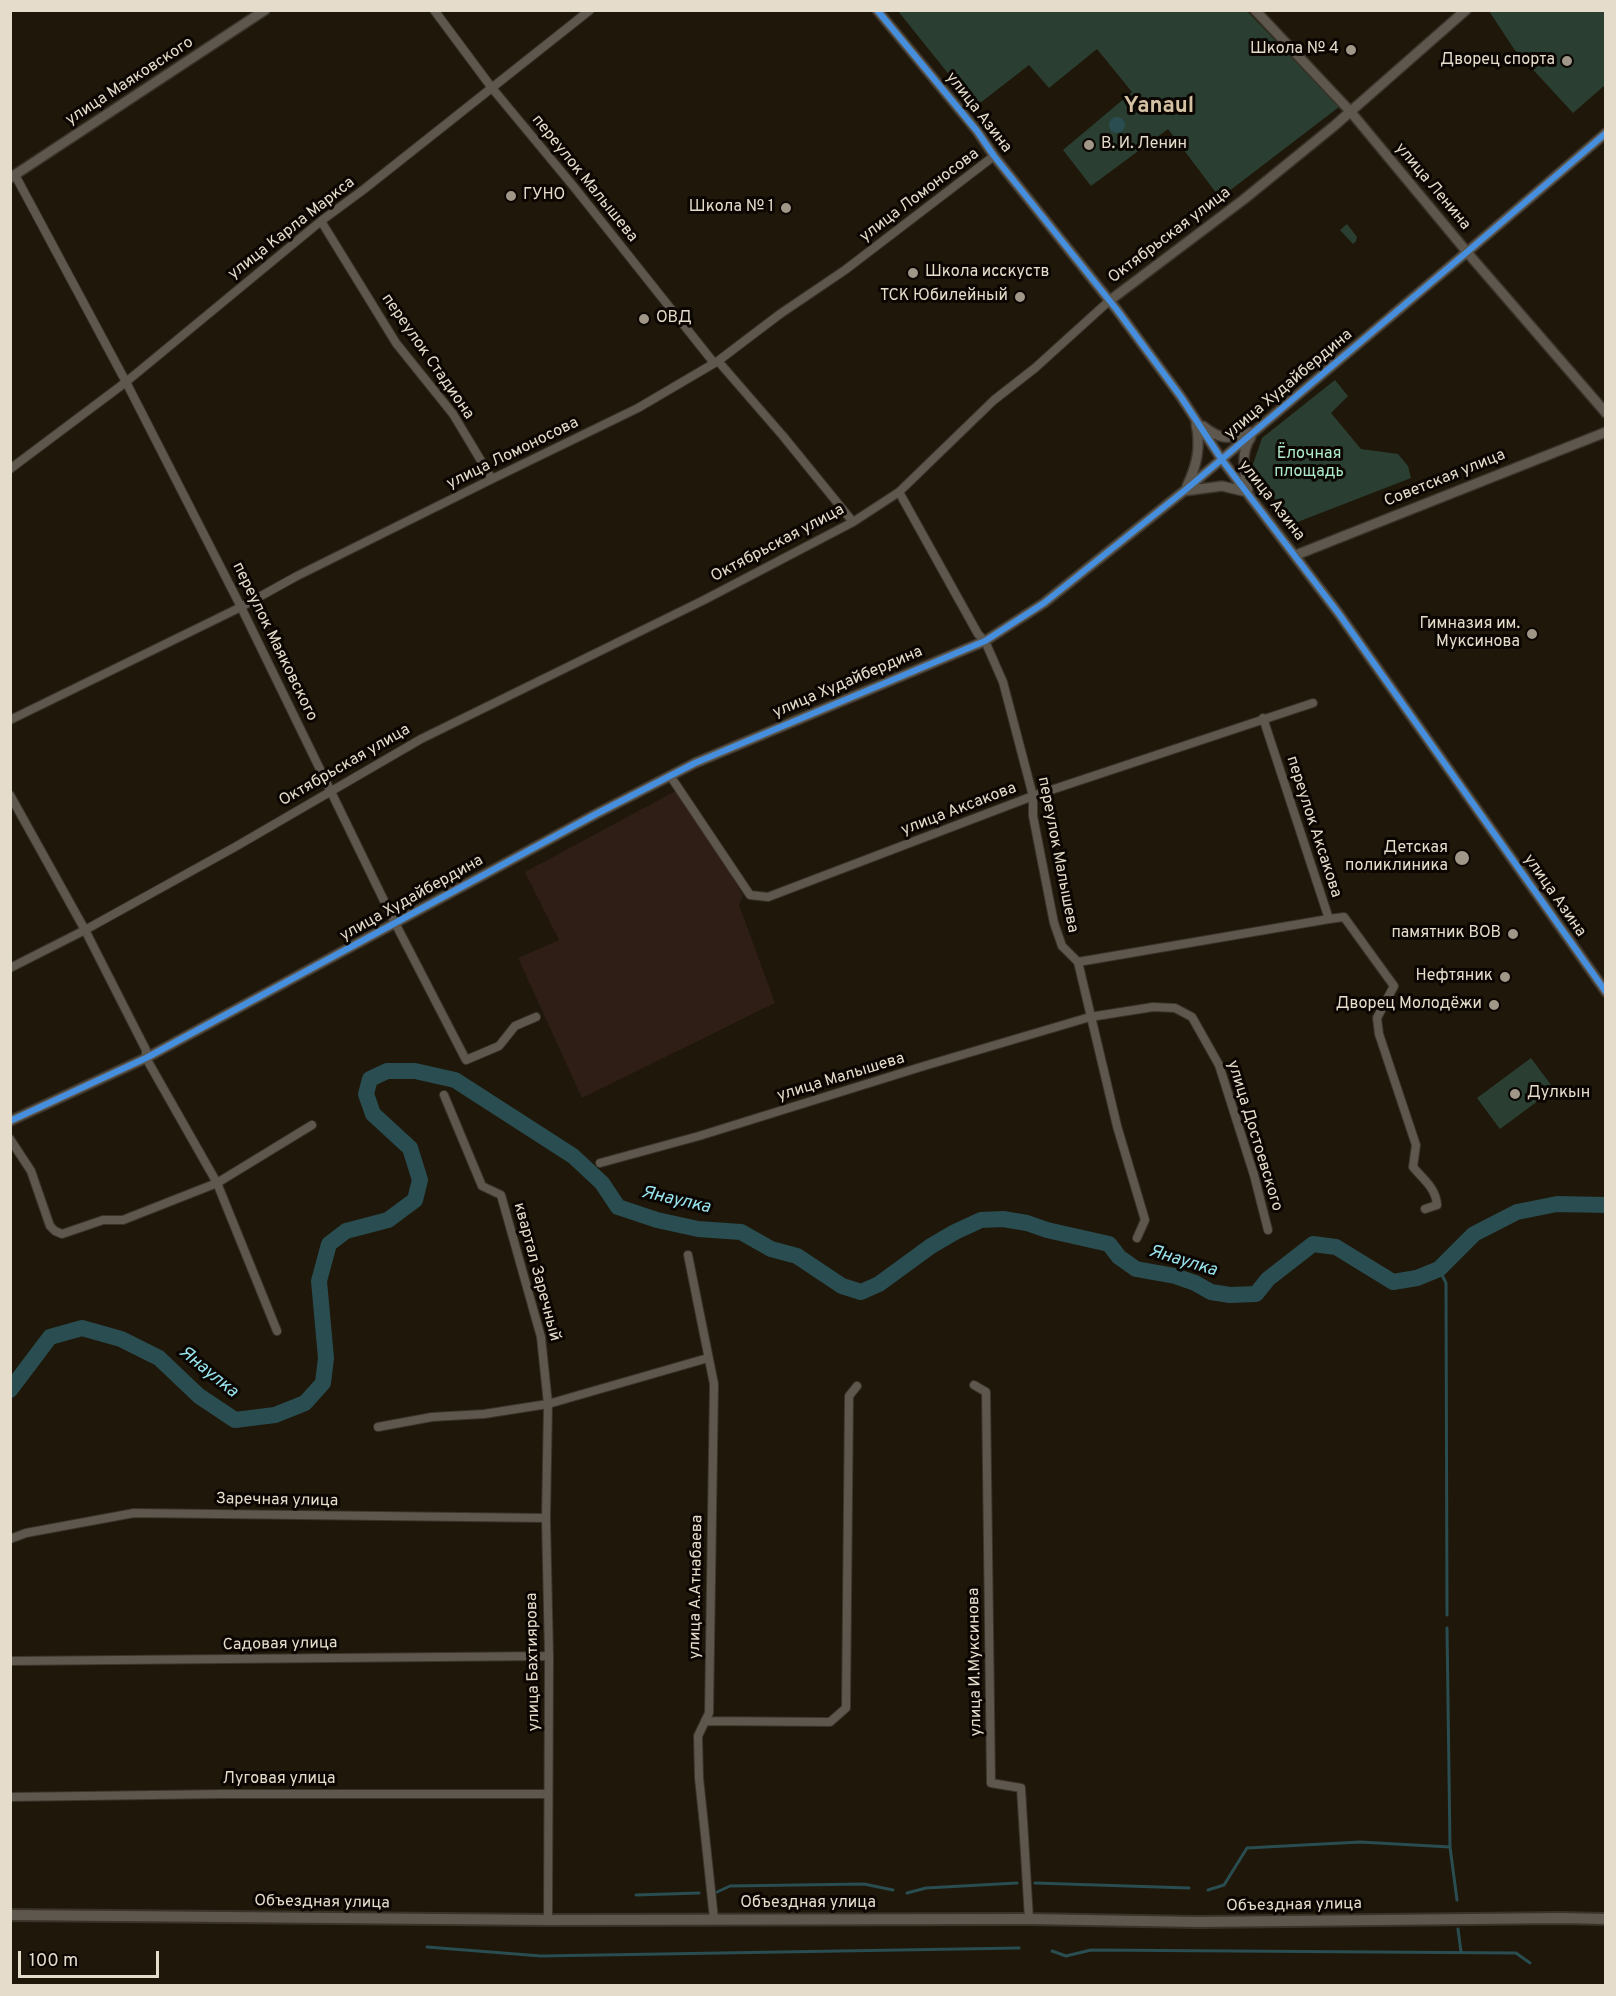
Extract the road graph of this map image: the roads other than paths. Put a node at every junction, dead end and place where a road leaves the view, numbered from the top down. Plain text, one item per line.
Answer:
1 (265, 10) edge
2 (434, 10) edge
3 (590, 10) edge
4 (877, 10) edge
5 (1255, 10) edge
6 (1466, 10) edge
7 (492, 88) junction
8 (1350, 111) junction
9 (1605, 133) edge
10 (994, 156) junction
11 (12, 173) edge
12 (321, 221) junction
13 (1467, 252) junction
14 (1109, 301) junction
15 (716, 362) junction
16 (126, 382) junction
17 (1605, 413) edge
18 (1195, 420) junction
19 (1256, 430) junction
20 (1605, 432) edge
21 (1222, 460) junction
22 (10, 469) edge
23 (492, 479) junction
24 (1184, 491) junction
25 (899, 492) junction
26 (1248, 493) junction
27 (853, 522) junction
28 (1296, 555) junction
29 (241, 607) junction
30 (985, 641) junction
31 (1313, 703) dead end
32 (1263, 718) junction
33 (10, 720) edge
34 (671, 777) junction
35 (331, 790) junction
36 (10, 795) edge
37 (1033, 796) junction
38 (1329, 920) junction
39 (395, 924) junction
40 (85, 930) junction
41 (1078, 962) junction
42 (10, 968) edge
43 (1605, 992) edge
44 (536, 1017) dead end
45 (1090, 1017) junction
46 (146, 1058) junction
47 (444, 1095) dead end
48 (10, 1121) edge
49 (312, 1125) dead end
50 (10, 1139) edge
51 (600, 1163) dead end
52 (217, 1183) junction
53 (1425, 1209) dead end
54 (1268, 1230) dead end
55 (1137, 1238) dead end
56 (688, 1255) dead end
57 (277, 1331) dead end
58 (708, 1358) junction
59 (974, 1385) dead end
60 (857, 1386) dead end
61 (548, 1404) junction
62 (378, 1427) dead end
63 (546, 1518) junction
64 (10, 1539) edge
65 (549, 1656) junction
66 (10, 1661) edge
67 (705, 1721) junction
68 (548, 1794) junction
69 (10, 1797) edge
70 (10, 1915) edge
71 (714, 1919) junction
72 (1029, 1919) junction
73 (1605, 1919) edge
74 (548, 1920) junction

1 - 11 street, улица Маяковского
2 - 7 street, переулок Малышева
3 - 7 street, улица Карла Маркса
4 - 10 street, улица Азина
5 - 8 street, улица Ленина
6 - 8 street, Октябрьская улица
7 - 12 street, улица Карла Маркса
7 - 15 street, переулок Малышева
8 - 13 street, улица Ленина
8 - 14 street, Октябрьская улица
9 - 13 street, улица Худайбердина
10 - 14 street, улица Азина
10 - 15 street, улица Ломоносова
11 - 16 street, переулок Маяковского
12 - 16 street, улица Карла Маркса
12 - 23 street, переулок Стадиона
13 - 17 street, улица Ленина
13 - 19 street, улица Худайбердина
14 - 18 street, улица Азина
14 - 25 street, Октябрьская улица
15 - 23 street, улица Ломоносова
15 - 27 street, переулок Малышева
16 - 22 street, улица Карла Маркса
16 - 29 street, переулок Маяковского
18 - 19 street
18 - 21 street, улица Азина
18 - 24 street
19 - 21 street, улица Худайбердина
19 - 26 street
20 - 28 street, Советская улица
21 - 24 street, улица Худайбердина
21 - 26 street, улица Азина
23 - 29 street, улица Ломоносова
24 - 26 street
24 - 30 street, улица Худайбердина
25 - 27 street, Октябрьская улица
25 - 30 street, переулок Малышева
26 - 28 street, улица Азина
27 - 35 street, Октябрьская улица
28 - 43 street, улица Азина
29 - 33 street, улица Ломоносова
29 - 35 street, переулок Маяковского
30 - 34 street, улица Худайбердина
30 - 37 street, переулок Малышева
31 - 32 street, улица Аксакова
32 - 37 street, улица Аксакова
32 - 38 street, переулок Аксакова
34 - 37 street, улица Аксакова
34 - 39 street, улица Худайбердина
35 - 39 street, переулок Маяковского
35 - 40 street, Октябрьская улица
36 - 40 street
37 - 41 street, переулок Малышева
38 - 41 street
38 - 53 street, переулок Аксакова
39 - 44 street, переулок Маяковского
39 - 46 street, улица Худайбердина
40 - 42 street, Октябрьская улица
40 - 46 street
41 - 45 street, переулок Малышева
45 - 51 street, улица Малышева
45 - 54 street, улица Достоевского
45 - 55 street, переулок Малышева
46 - 48 street, улица Худайбердина
46 - 52 street
47 - 61 street, квартал Заречный
49 - 52 street
50 - 52 street
52 - 57 street
56 - 58 street, улица А.Атнабаева
58 - 61 street
58 - 67 street, улица А.Атнабаева
59 - 72 street, улица И.Муксинова
60 - 67 street
61 - 62 street
61 - 63 street, улица Бахтиярова
63 - 64 street, Заречная улица
63 - 65 street, улица Бахтиярова
65 - 66 street, Садовая улица
65 - 68 street, улица Бахтиярова
67 - 71 street, улица А.Атнабаева
68 - 69 street, Луговая улица
68 - 74 street, улица Бахтиярова
70 - 74 main road, Объездная улица
71 - 72 main road, Объездная улица
71 - 74 main road, Объездная улица
72 - 73 main road, Объездная улица

